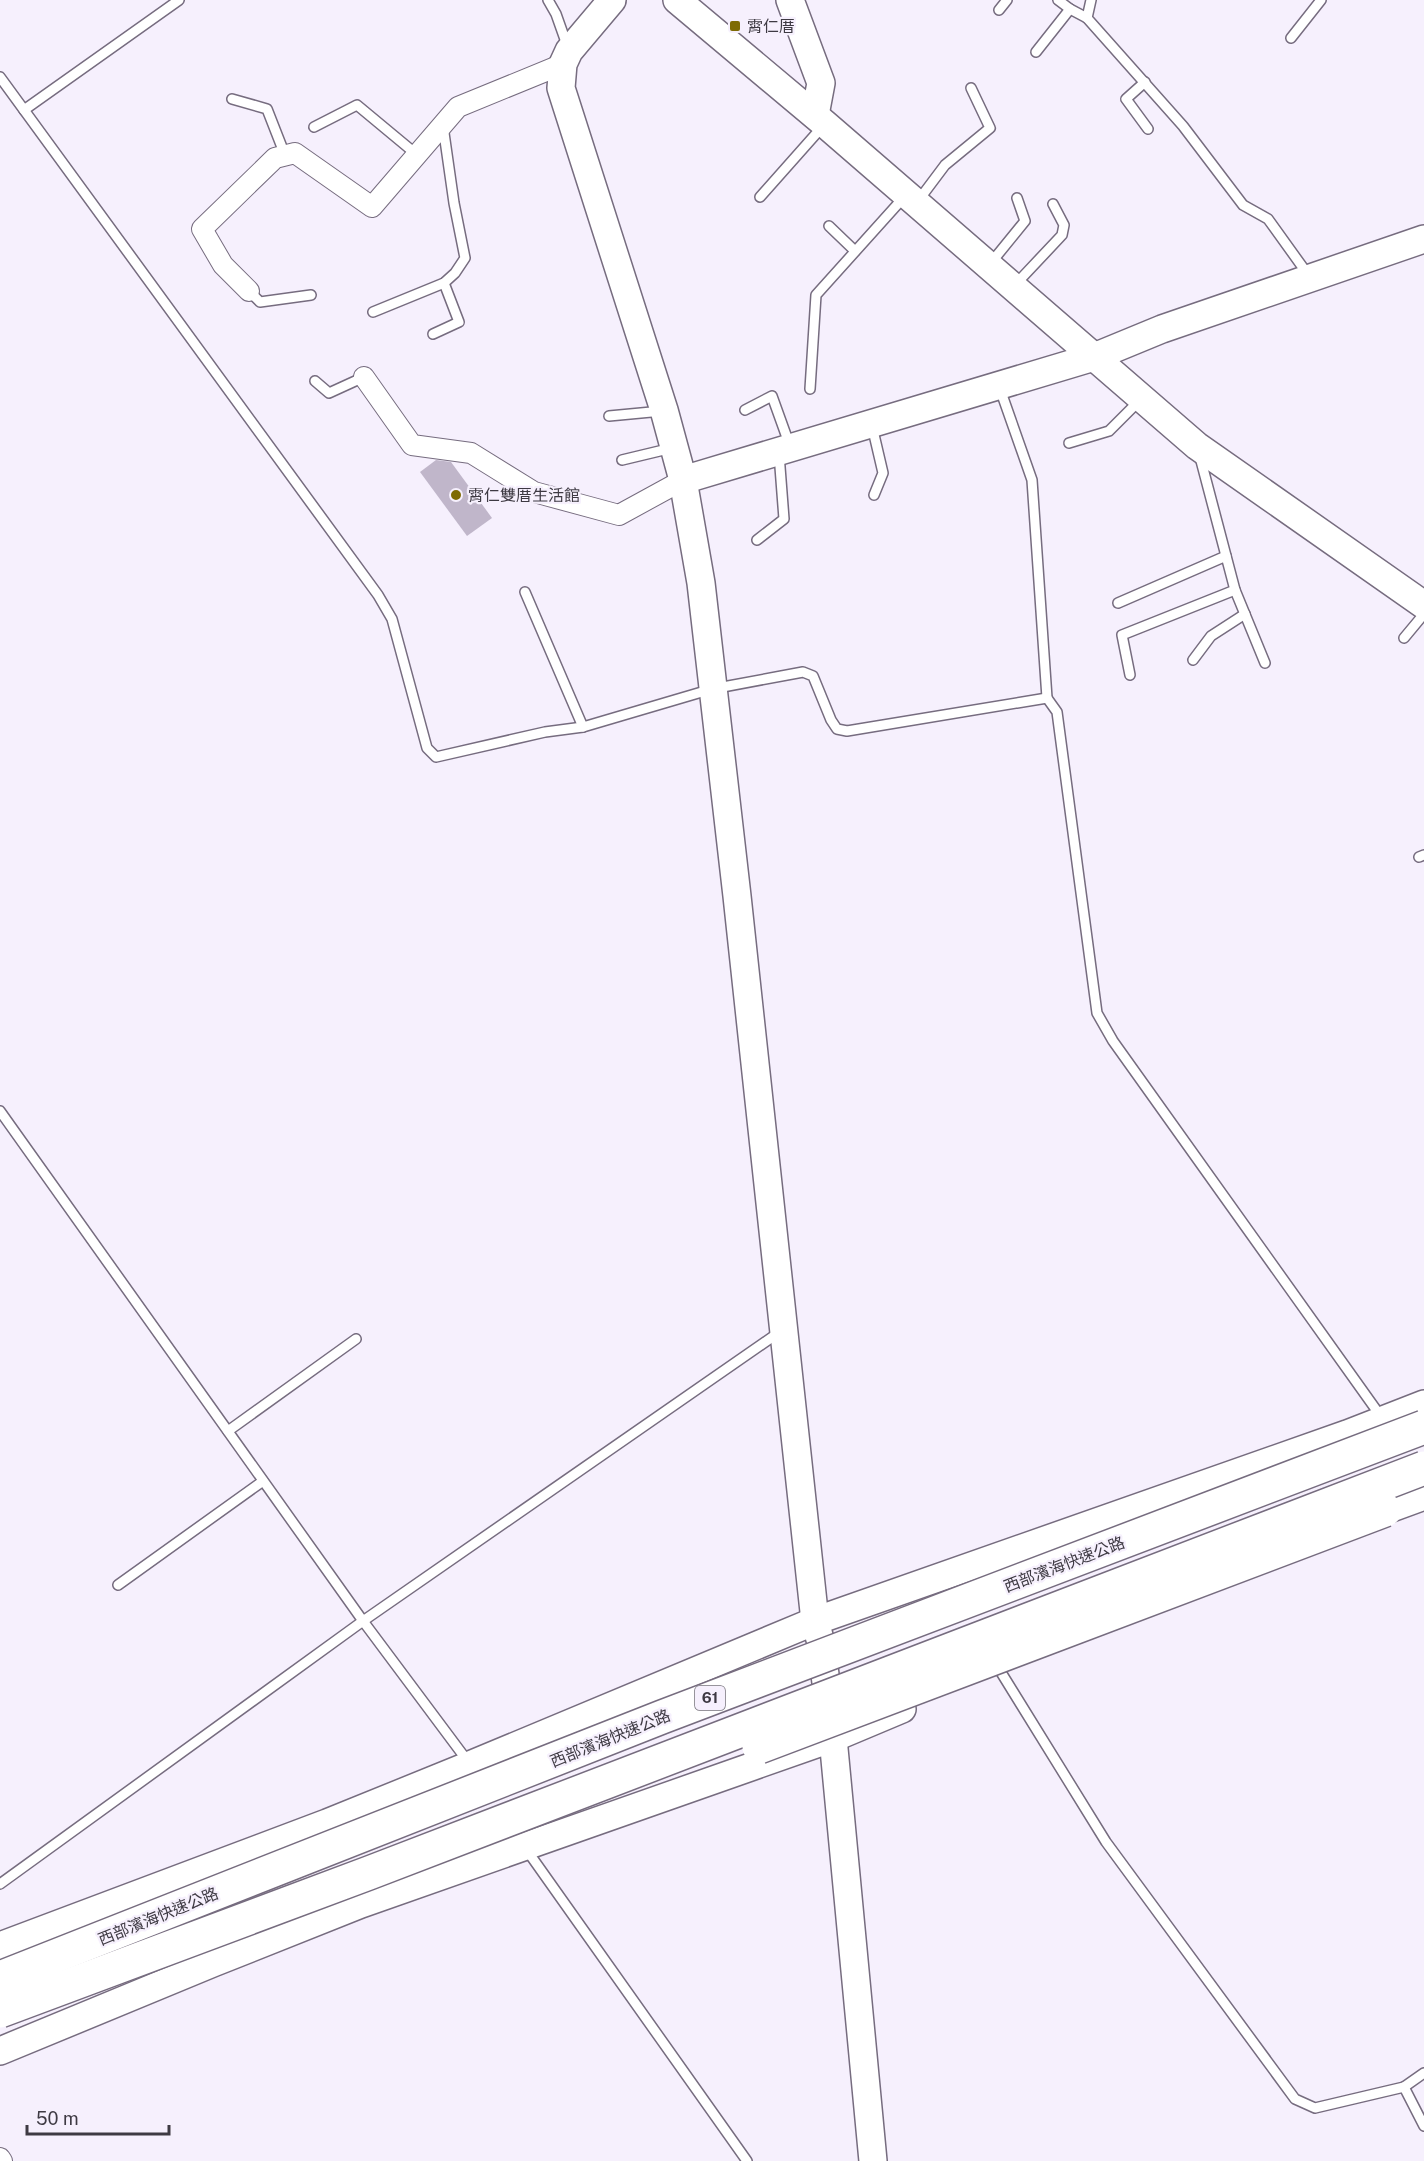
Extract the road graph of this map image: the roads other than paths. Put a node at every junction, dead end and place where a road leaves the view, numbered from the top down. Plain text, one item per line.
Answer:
1 (178, 0) edge
2 (548, 0) edge
3 (612, 0) edge
4 (677, 0) edge
5 (790, 0) edge
6 (1007, 0) edge
7 (1058, 0) edge
8 (1090, 0) edge
9 (1321, 0) edge
10 (1070, 9) junction
11 (999, 10) dead end
12 (1087, 18) junction
13 (1291, 38) dead end
14 (1036, 52) dead end
15 (566, 57) junction
16 (0, 77) edge
17 (1144, 82) junction
18 (971, 88) dead end
19 (232, 99) dead end
20 (24, 110) junction
21 (820, 120) junction
22 (443, 123) junction
23 (314, 127) dead end
24 (1148, 129) dead end
25 (416, 154) junction
26 (285, 155) junction
27 (760, 197) dead end
28 (1017, 198) dead end
29 (912, 199) junction
30 (1053, 204) dead end
31 (829, 226) dead end
32 (1424, 239) edge
33 (855, 251) junction
34 (989, 266) junction
35 (1310, 278) junction
36 (444, 283) junction
37 (1014, 287) junction
38 (249, 291) joint
39 (310, 294) dead end
40 (373, 312) dead end
41 (433, 334) dead end
42 (1094, 357) junction
43 (364, 377) joint
44 (315, 381) dead end
45 (999, 386) junction
46 (810, 389) dead end
47 (1142, 398) junction
48 (664, 410) junction
49 (745, 410) dead end
50 (609, 416) dead end
51 (871, 424) junction
52 (1069, 443) dead end
53 (1197, 446) junction
54 (674, 448) junction
55 (785, 450) junction
56 (622, 460) dead end
57 (683, 480) junction
58 (874, 495) dead end
59 (757, 540) dead end
60 (1226, 556) junction
61 (1235, 590) junction
62 (525, 592) dead end
63 (1119, 603) dead end
64 (1424, 605) edge
65 (1245, 614) junction
66 (1424, 614) edge
67 (1404, 638) dead end
68 (1193, 660) dead end
69 (1265, 663) dead end
70 (1130, 675) dead end
71 (712, 689) junction
72 (1047, 698) junction
73 (583, 727) junction
74 (0, 1111) edge
75 (783, 1329) junction
76 (356, 1339) dead end
77 (1424, 1404) edge
78 (1424, 1416) edge
79 (1383, 1420) junction
80 (1424, 1427) edge
81 (228, 1431) junction
82 (1347, 1434) junction
83 (1424, 1468) edge
84 (263, 1481) junction
85 (1424, 1496) edge
86 (1385, 1510) junction
87 (118, 1585) dead end
88 (363, 1621) junction
89 (818, 1632) junction
90 (999, 1669) junction
91 (829, 1706) junction
92 (833, 1738) junction
93 (470, 1765) junction
94 (348, 1841) junction
95 (525, 1847) junction
96 (369, 1873) junction
97 (0, 1884) edge
98 (148, 1889) junction
99 (0, 1946) edge
100 (213, 1963) junction
101 (0, 1978) edge
102 (0, 2011) edge
103 (0, 2051) edge
104 (1424, 2073) edge
105 (1404, 2087) junction
106 (1424, 2126) edge
107 (747, 2161) edge
108 (873, 2161) edge

1 - 20 lane
2 - 15 lane
3 - 15 main road
4 - 21 main road
5 - 21 main road
6 - 11 lane
7 - 10 lane
8 - 12 lane
9 - 13 lane
10 - 12 lane
10 - 14 lane
12 - 17 lane
15 - 22 street
15 - 48 main road
16 - 20 lane
17 - 24 lane
17 - 35 lane
18 - 29 lane
19 - 26 lane
20 - 73 lane
21 - 27 lane
21 - 29 main road
22 - 25 street
22 - 36 lane
23 - 25 lane
25 - 26 street
26 - 38 street
28 - 34 lane
29 - 33 lane
29 - 34 main road
30 - 37 lane
31 - 33 lane
32 - 35 main road
33 - 46 lane
34 - 37 main road
35 - 42 main road
36 - 40 lane
36 - 41 lane
37 - 42 main road
38 - 39 lane
42 - 45 main road
42 - 47 main road
43 - 44 lane
43 - 57 street
45 - 51 main road
45 - 72 lane
47 - 52 lane
47 - 53 main road
48 - 50 lane
48 - 54 main road
49 - 55 lane
51 - 55 main road
51 - 58 lane
53 - 60 lane
53 - 64 main road
54 - 56 lane
54 - 57 main road
55 - 57 main road
55 - 59 lane
57 - 71 main road
60 - 61 lane
60 - 63 lane
61 - 65 lane
61 - 70 lane
62 - 73 lane
65 - 68 lane
65 - 69 lane
66 - 67 lane
71 - 72 lane
71 - 73 lane
71 - 75 main road
72 - 79 lane
74 - 81 lane
75 - 88 lane
75 - 89 main road
76 - 81 lane
77 - 79 main road
78 - 89 main road
79 - 82 main road
80 - 94 highway, 西部濱海快速公路 / 61, bridge
81 - 84 lane
82 - 89 main road
82 - 94 highway, bridge
83 - 91 main road
83 - 96 highway, 西部濱海快速公路 / 61, bridge
84 - 87 lane
84 - 88 lane
85 - 86 main road
86 - 90 main road
86 - 96 highway, bridge
88 - 93 lane
88 - 97 lane
89 - 91 main road
89 - 93 main road
89 - 98 main road
90 - 92 main road
90 - 105 lane
91 - 92 main road
91 - 100 main road
92 - 95 main road
92 - 108 main road
93 - 98 main road
94 - 101 highway, 西部濱海快速公路 / 61, bridge
95 - 100 main road
95 - 107 lane
96 - 102 highway, 西部濱海快速公路 / 61, bridge
98 - 99 main road
100 - 103 main road
104 - 105 lane
105 - 106 lane

